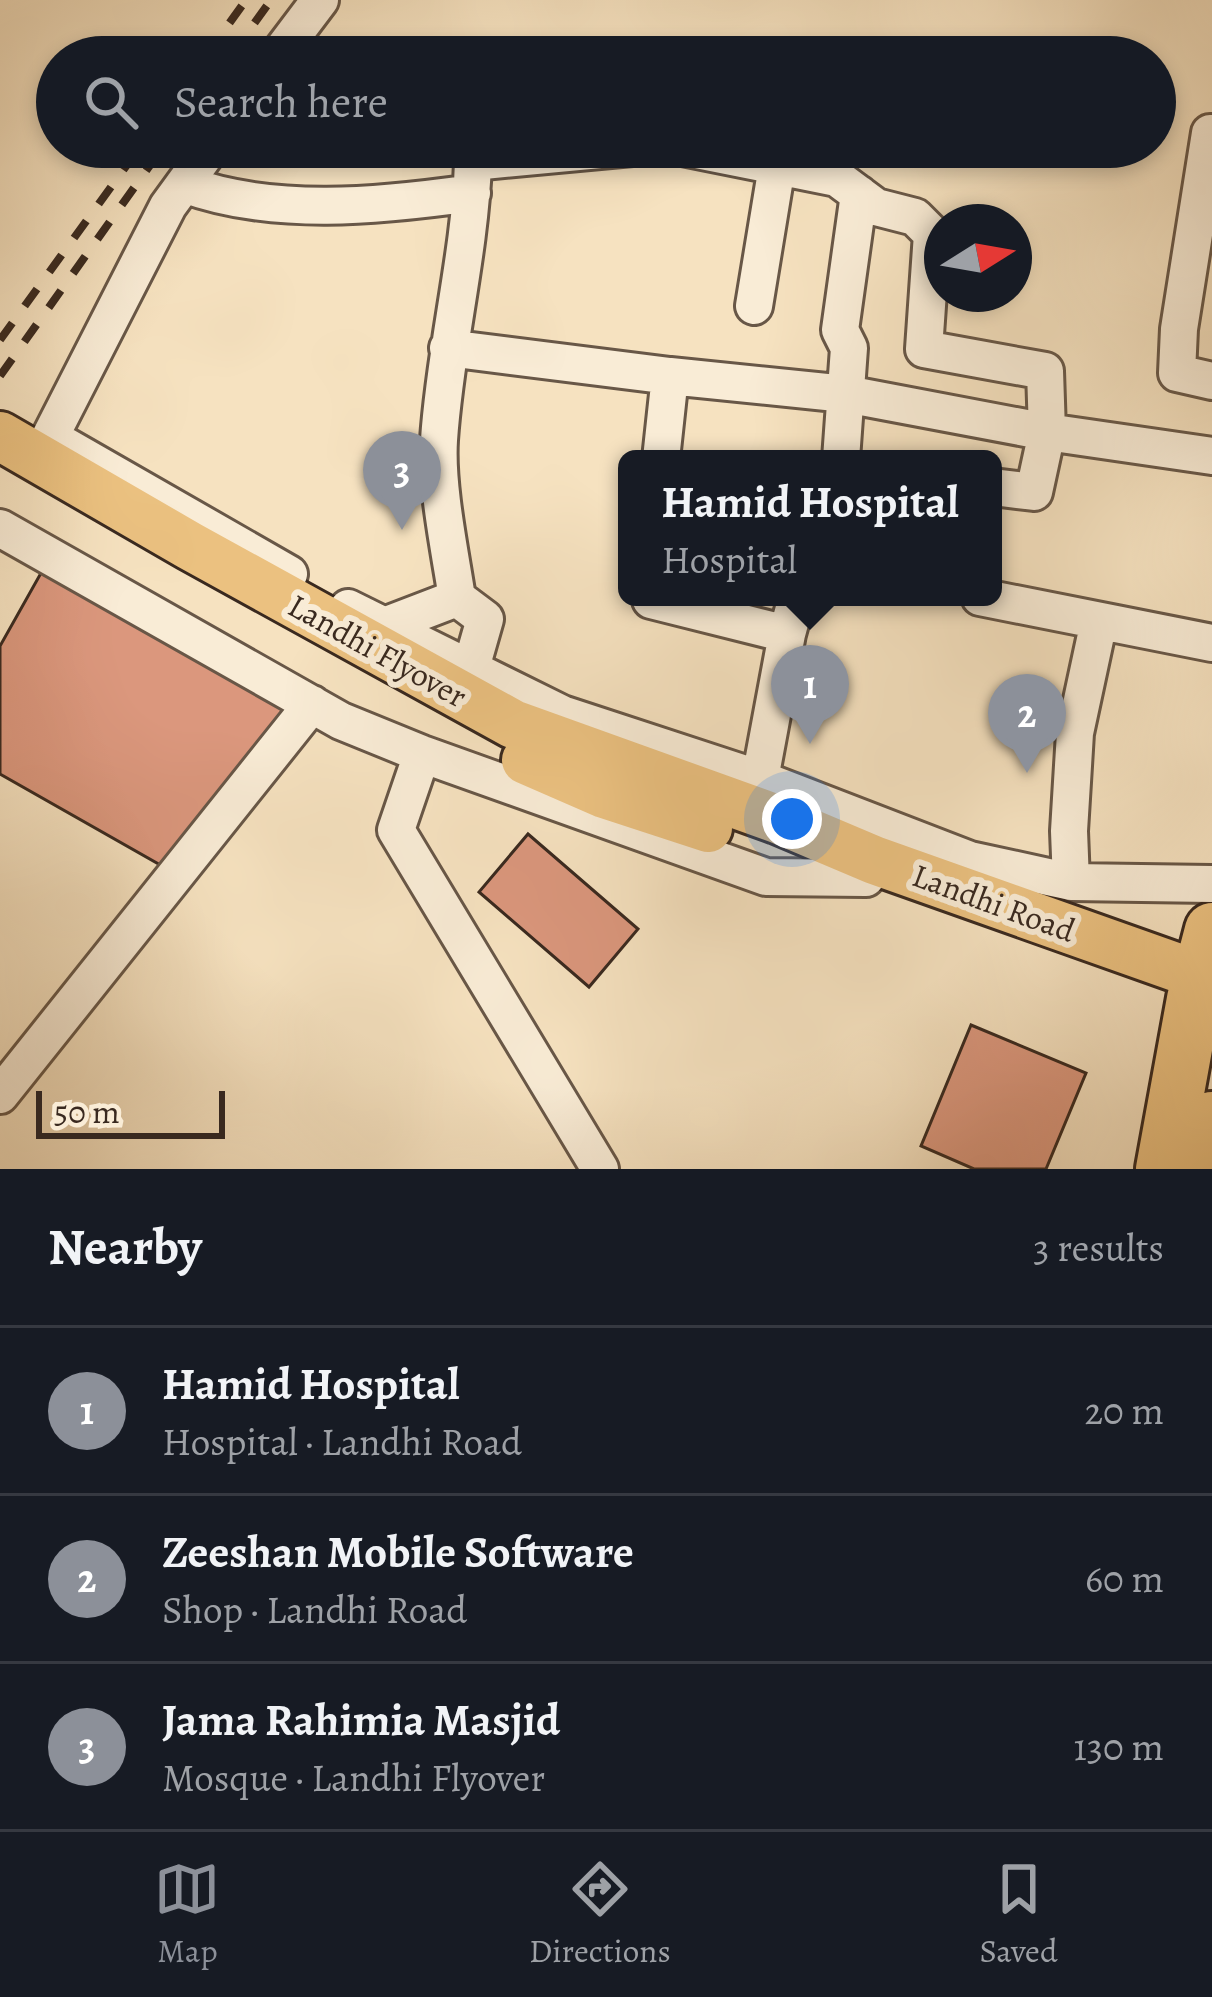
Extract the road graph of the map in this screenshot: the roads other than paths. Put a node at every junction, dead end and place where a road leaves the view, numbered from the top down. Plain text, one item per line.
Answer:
1 (320, 0) edge
2 (293, 36) edge
3 (1210, 133) edge
4 (196, 168) edge
5 (473, 168) edge
6 (777, 168) edge
7 (787, 168) edge
8 (184, 184) junction
9 (472, 193) junction
10 (859, 194) junction
11 (1200, 277) edge
12 (754, 306) dead end
13 (448, 348) junction
14 (1212, 381) edge
15 (668, 384) junction
16 (846, 394) junction
17 (1047, 432) junction
18 (0, 436) edge
19 (663, 450) edge
20 (842, 450) edge
21 (1212, 456) edge
22 (0, 475) edge
23 (1002, 489) edge
24 (0, 527) edge
25 (458, 598) junction
26 (1002, 601) edge
27 (675, 606) edge
28 (795, 606) edge
29 (1099, 621) junction
30 (384, 626) junction
31 (787, 634) junction
32 (1212, 644) edge
33 (471, 668) junction
34 (311, 704) junction
35 (422, 754) junction
36 (769, 815) junction
37 (866, 878) junction
38 (1070, 881) junction
39 (1212, 884) edge
40 (1206, 978) edge
41 (0, 1095) edge
42 (1212, 1119) edge
43 (600, 1169) edge
44 (1163, 1169) edge
45 (1200, 1169) edge

1 - 2 street
3 - 11 street
4 - 8 street
5 - 9 street
6 - 12 street
7 - 10 street
8 - 9 street
8 - 30 street
9 - 13 street
10 - 16 street
10 - 17 street
11 - 14 street
13 - 15 street
13 - 25 street
15 - 16 street
15 - 19 street
16 - 17 street
16 - 20 street
17 - 21 street
17 - 23 street
18 - 36 main road, Landhi Flyover
22 - 36 main road, Landhi Flyover
24 - 34 street
25 - 30 street
25 - 33 street
26 - 29 street
27 - 31 street
28 - 31 street
29 - 32 street
29 - 38 street
30 - 33 street
31 - 36 street
33 - 36 street
34 - 35 street
34 - 41 street
35 - 37 street
35 - 43 street
36 - 37 main road, Landhi Road
36 - 38 street
36 - 40 main road, Landhi Road
37 - 40 main road, Landhi Road
38 - 39 street
40 - 44 highway
42 - 45 highway

